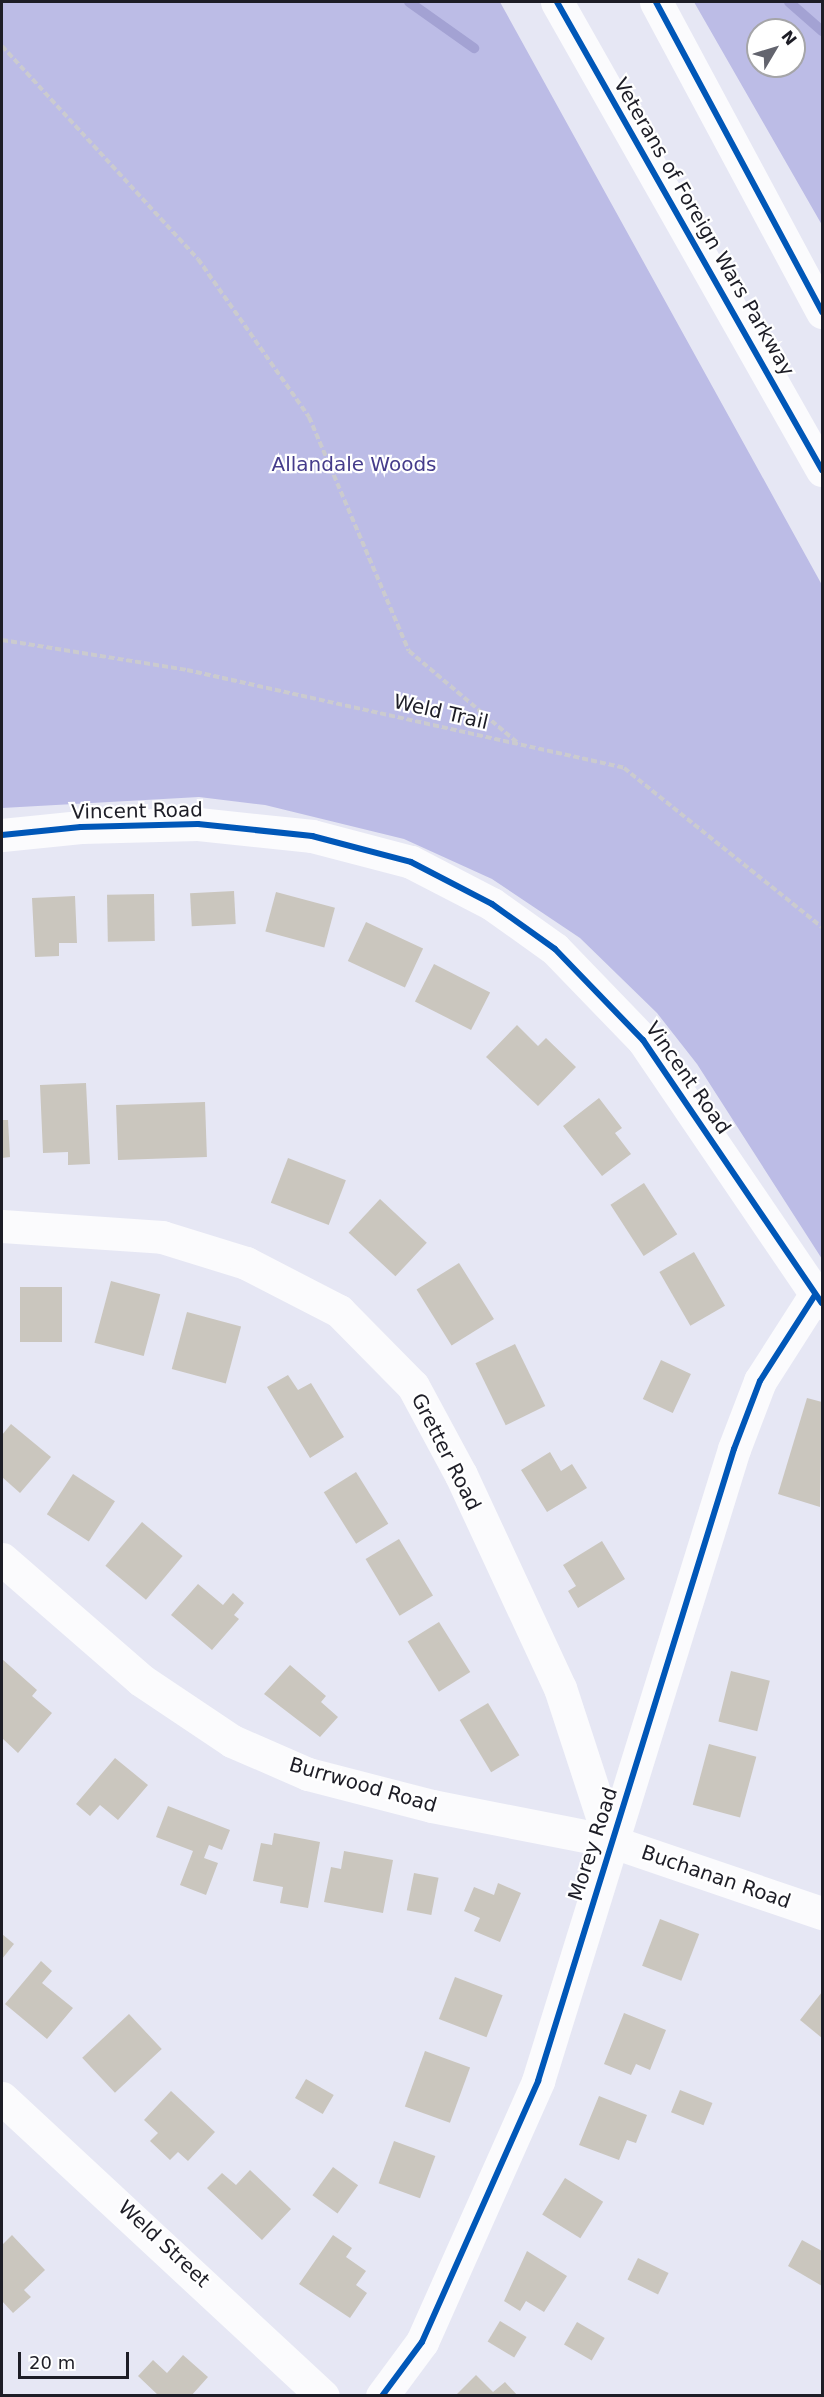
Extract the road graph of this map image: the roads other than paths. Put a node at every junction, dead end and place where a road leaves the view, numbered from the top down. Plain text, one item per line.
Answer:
1 (557, 2) edge
2 (656, 2) edge
3 (822, 312) edge
4 (822, 470) edge
5 (2, 836) edge
6 (2, 1226) edge
7 (819, 1299) edge
8 (2, 1559) edge
9 (610, 1841) junction
10 (822, 1913) edge
11 (2, 2098) edge
12 (323, 2396) edge
13 (382, 2396) edge

1 - 4 main road, Veterans of Foreign Wars Parkway
2 - 3 main road
5 - 7 main road, Vincent Road
6 - 9 main road, Gretter Road
7 - 9 main road, Morey Road
8 - 9 main road, Burrwood Road
9 - 10 main road, Buchanan Road
9 - 13 main road, Morey Road
11 - 12 main road, Weld Street

